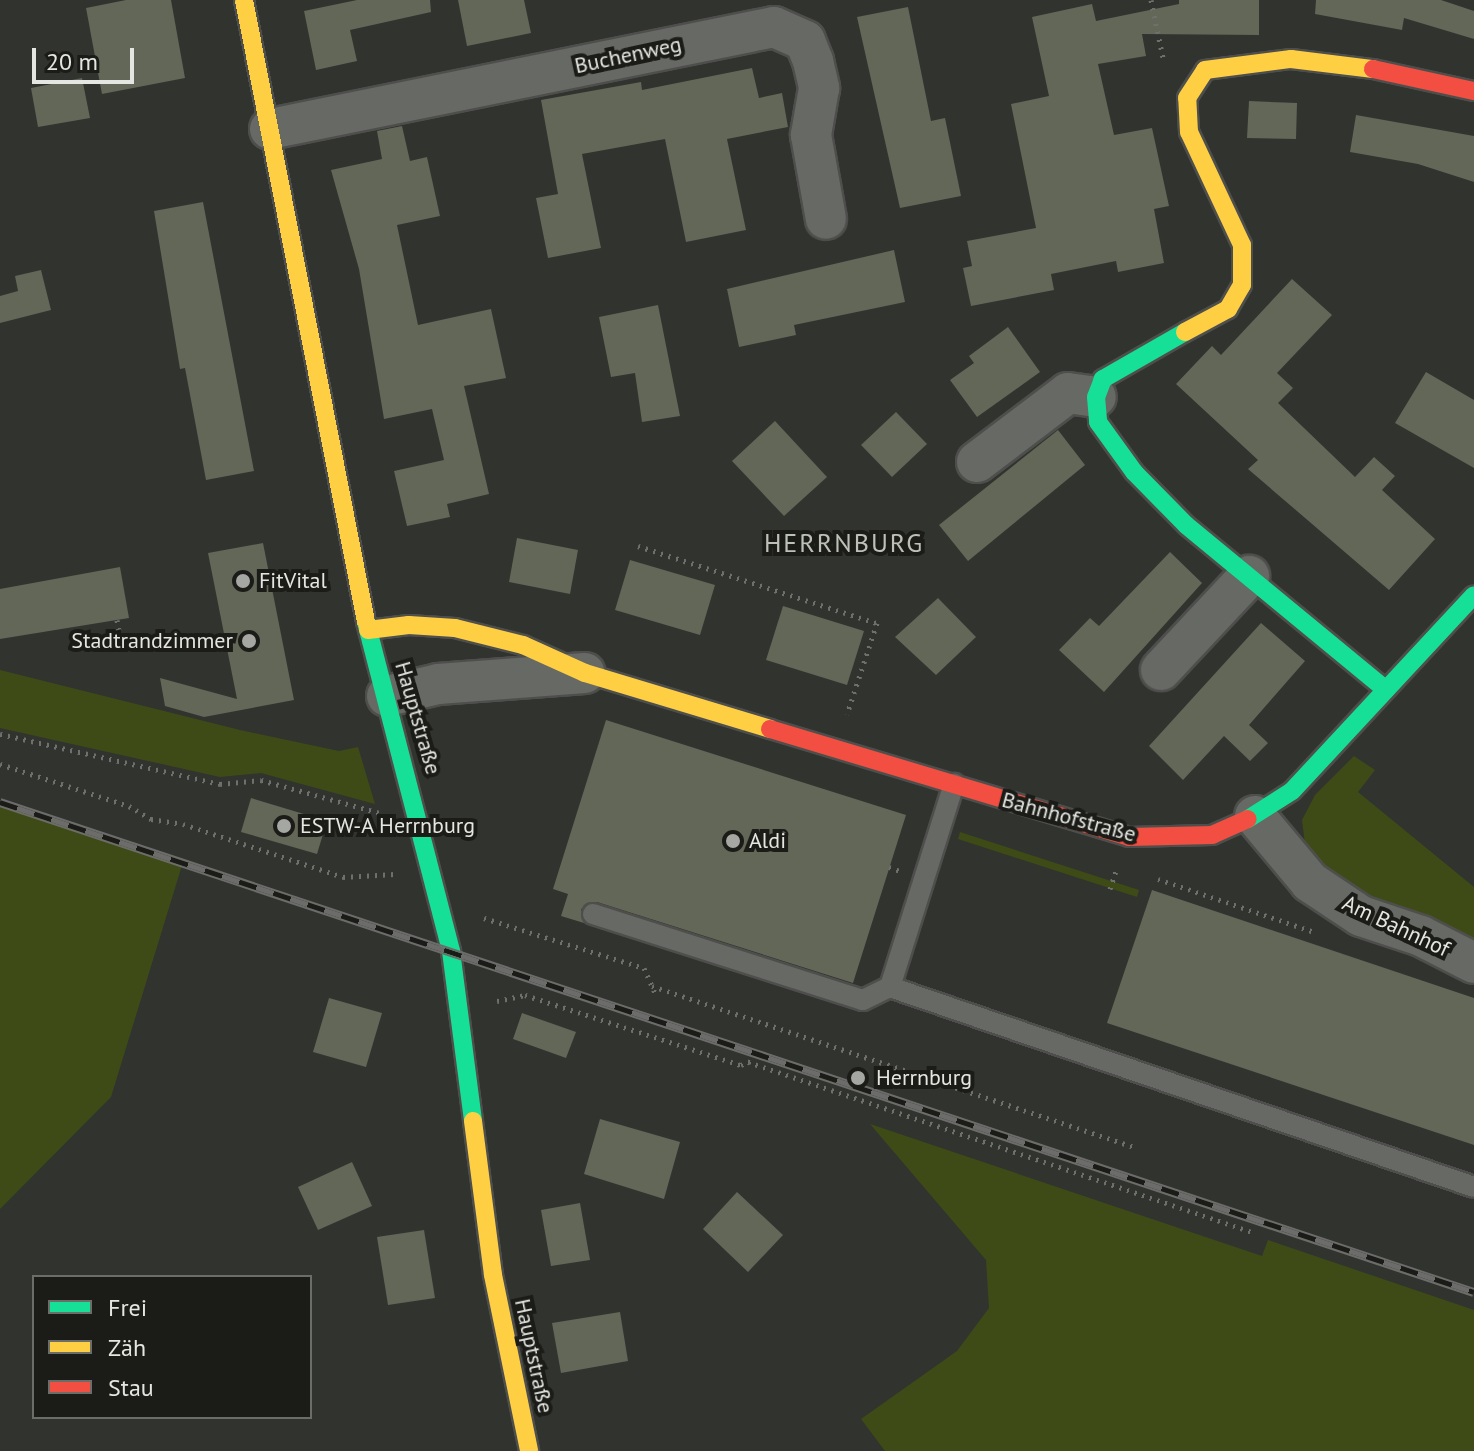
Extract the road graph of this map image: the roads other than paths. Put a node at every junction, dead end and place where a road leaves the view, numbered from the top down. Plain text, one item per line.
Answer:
1 (244, 0) edge
2 (1474, 91) edge
3 (270, 129) junction
4 (826, 219) dead end
5 (1096, 397) junction
6 (977, 462) dead end
7 (1249, 576) junction
8 (1474, 595) edge
9 (368, 630) junction
10 (1161, 670) dead end
11 (585, 673) junction
12 (1386, 690) junction
13 (387, 696) junction
14 (954, 784) junction
15 (1255, 816) junction
16 (593, 914) dead end
17 (1474, 963) edge
18 (890, 987) junction
19 (1474, 1187) edge
20 (529, 1451) edge

1 - 3 street, Hauptstraße
2 - 5 street
3 - 4 street, Buchenweg
3 - 9 street, Hauptstraße
5 - 6 street
5 - 7 street
7 - 10 street
7 - 12 street
8 - 12 street, Bahnhofstraße
9 - 11 street, Bahnhofstraße
9 - 13 street, Hauptstraße
11 - 13 street, Bahnhofstraße
11 - 14 street, Bahnhofstraße
12 - 15 street, Bahnhofstraße
13 - 20 street, Hauptstraße
14 - 15 street, Bahnhofstraße
14 - 18 lane
15 - 17 street, Am Bahnhof
16 - 18 lane
18 - 19 lane

